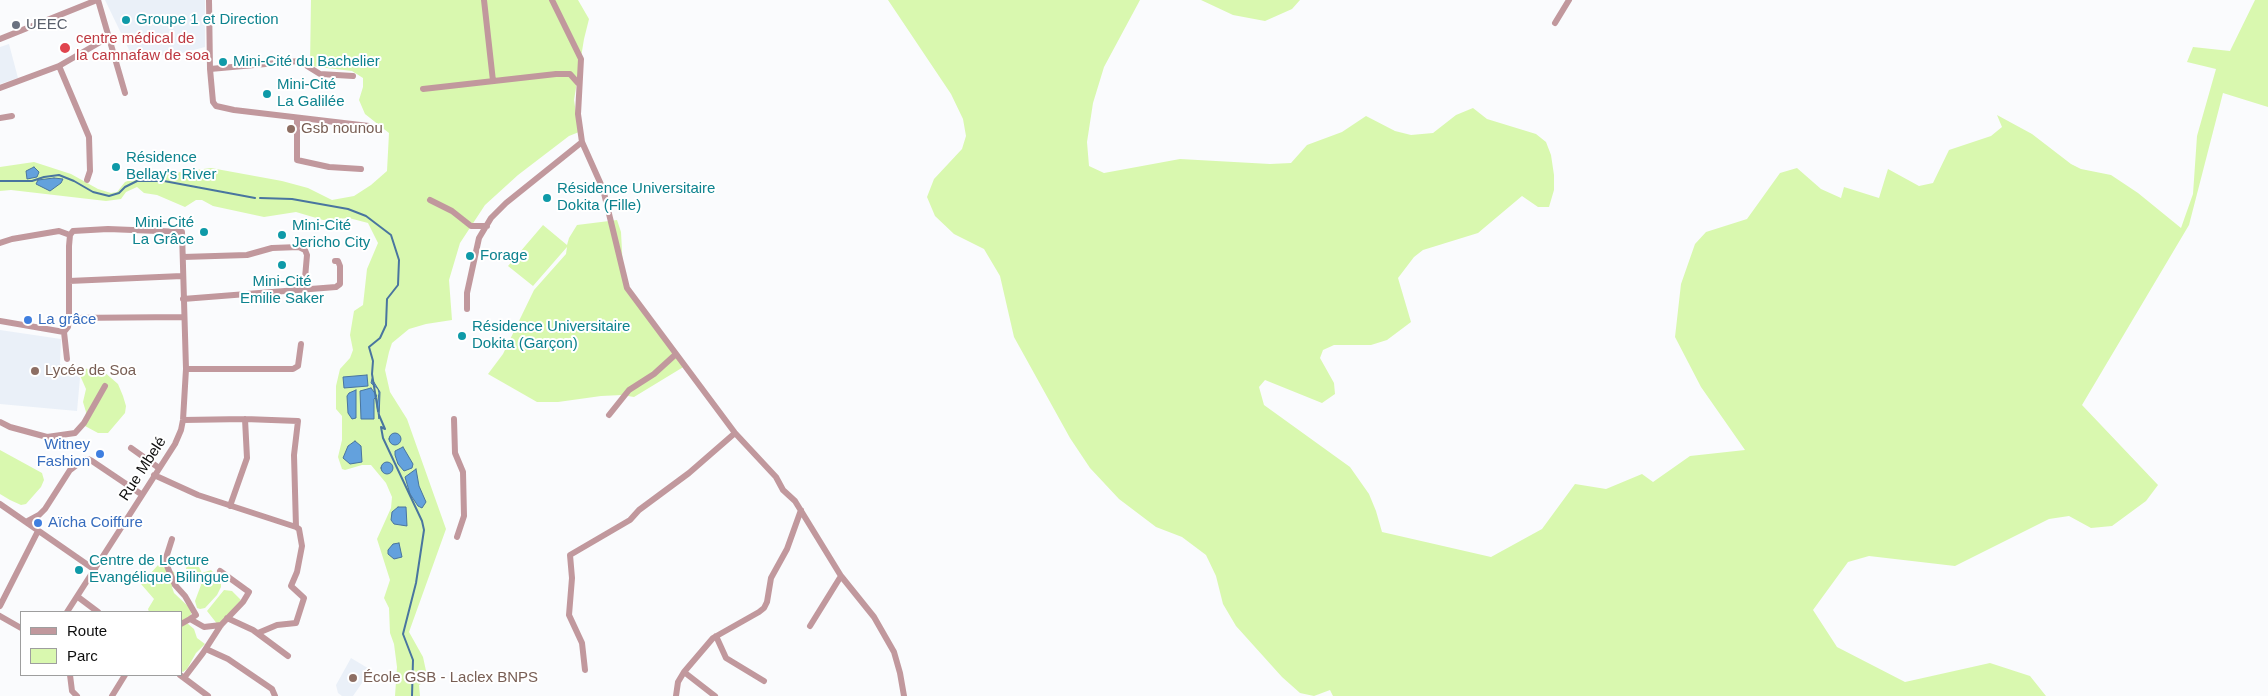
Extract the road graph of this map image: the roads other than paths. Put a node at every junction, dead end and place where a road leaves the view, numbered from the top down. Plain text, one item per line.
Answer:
1 (98, 0) edge
2 (209, 0) edge
3 (484, 0) edge
4 (552, 0) edge
5 (1569, 0) edge
6 (1555, 23) dead end
7 (109, 37) junction
8 (0, 39) edge
9 (59, 66) junction
10 (210, 68) junction
11 (353, 76) dead end
12 (493, 81) junction
13 (578, 83) junction
14 (0, 88) edge
15 (422, 89) dead end
16 (126, 93) dead end
17 (12, 116) dead end
18 (0, 118) edge
19 (297, 118) junction
20 (369, 126) dead end
21 (582, 142) junction
22 (362, 169) dead end
23 (87, 180) dead end
24 (430, 200) dead end
25 (487, 226) junction
26 (70, 234) junction
27 (0, 243) edge
28 (183, 257) junction
29 (335, 261) dead end
30 (182, 276) junction
31 (70, 281) junction
32 (298, 289) junction
33 (183, 299) junction
34 (467, 309) dead end
35 (184, 317) junction
36 (69, 318) junction
37 (0, 321) edge
38 (64, 332) junction
39 (301, 344) dead end
40 (676, 354) junction
41 (67, 360) dead end
42 (186, 369) junction
43 (105, 386) dead end
44 (609, 415) dead end
45 (245, 419) junction
46 (183, 420) junction
47 (454, 420) dead end
48 (0, 422) edge
49 (735, 433) junction
50 (131, 448) dead end
51 (159, 468) junction
52 (154, 475) junction
53 (141, 494) junction
54 (230, 506) junction
55 (1, 507) edge
56 (801, 510) junction
57 (26, 522) junction
58 (296, 527) junction
59 (38, 531) junction
60 (457, 538) dead end
61 (172, 539) dead end
62 (95, 570) junction
63 (220, 571) dead end
64 (841, 576) junction
65 (78, 597) junction
66 (0, 606) edge
67 (68, 611) edge
68 (97, 611) edge
69 (0, 616) edge
70 (227, 618) junction
71 (190, 619) junction
72 (182, 623) edge
73 (220, 625) junction
74 (810, 626) dead end
75 (20, 627) edge
76 (258, 634) junction
77 (716, 636) junction
78 (206, 649) junction
79 (288, 656) dead end
80 (585, 670) dead end
81 (684, 672) junction
82 (70, 676) edge
83 (123, 676) edge
84 (182, 676) edge
85 (764, 681) dead end
86 (77, 696) edge
87 (112, 696) edge
88 (208, 696) edge
89 (275, 696) edge
90 (676, 696) edge
91 (715, 696) edge
92 (904, 696) edge

1 - 7 street
1 - 8 street
2 - 10 street
3 - 12 street
4 - 13 street
5 - 6 street
7 - 9 street
7 - 16 street
9 - 14 street
9 - 23 street
10 - 11 street
10 - 19 street
12 - 13 street
12 - 15 street
13 - 21 street
17 - 18 street
19 - 20 street
19 - 22 street
21 - 25 street
21 - 40 street
24 - 25 street
25 - 34 street
26 - 27 street
26 - 28 street, Rue Mbelé
26 - 31 street
28 - 30 street, Rue Mbelé
28 - 32 street
29 - 32 street
30 - 31 street
30 - 33 street, Rue Mbelé
31 - 36 street
32 - 33 street
33 - 35 street, Rue Mbelé
35 - 36 street
35 - 42 street, Rue Mbelé
36 - 38 street
37 - 38 street
38 - 41 street
39 - 42 street
40 - 44 street
40 - 49 street
42 - 46 street, Rue Mbelé
43 - 48 street
45 - 46 street
45 - 54 street
45 - 58 street
46 - 51 street, Rue Mbelé
47 - 60 street
49 - 56 street
49 - 80 street
50 - 51 street
51 - 52 street, Rue Mbelé
52 - 53 street, Rue Mbelé
52 - 54 street
53 - 57 street
53 - 62 street, Rue Mbelé
54 - 58 street
55 - 57 street
56 - 64 street
56 - 77 street
57 - 59 street
58 - 76 street
59 - 62 street
59 - 66 street
61 - 71 street
62 - 65 street, Rue Mbelé
63 - 70 street
64 - 74 street
64 - 92 street
65 - 67 street, Rue Mbelé
65 - 68 street
69 - 75 street
70 - 73 street
70 - 76 street
71 - 72 street
71 - 73 street
73 - 78 street
76 - 79 street
77 - 81 street
77 - 85 street
78 - 84 street
78 - 89 street
81 - 90 street
81 - 91 street
82 - 86 street
83 - 87 street
84 - 88 street

